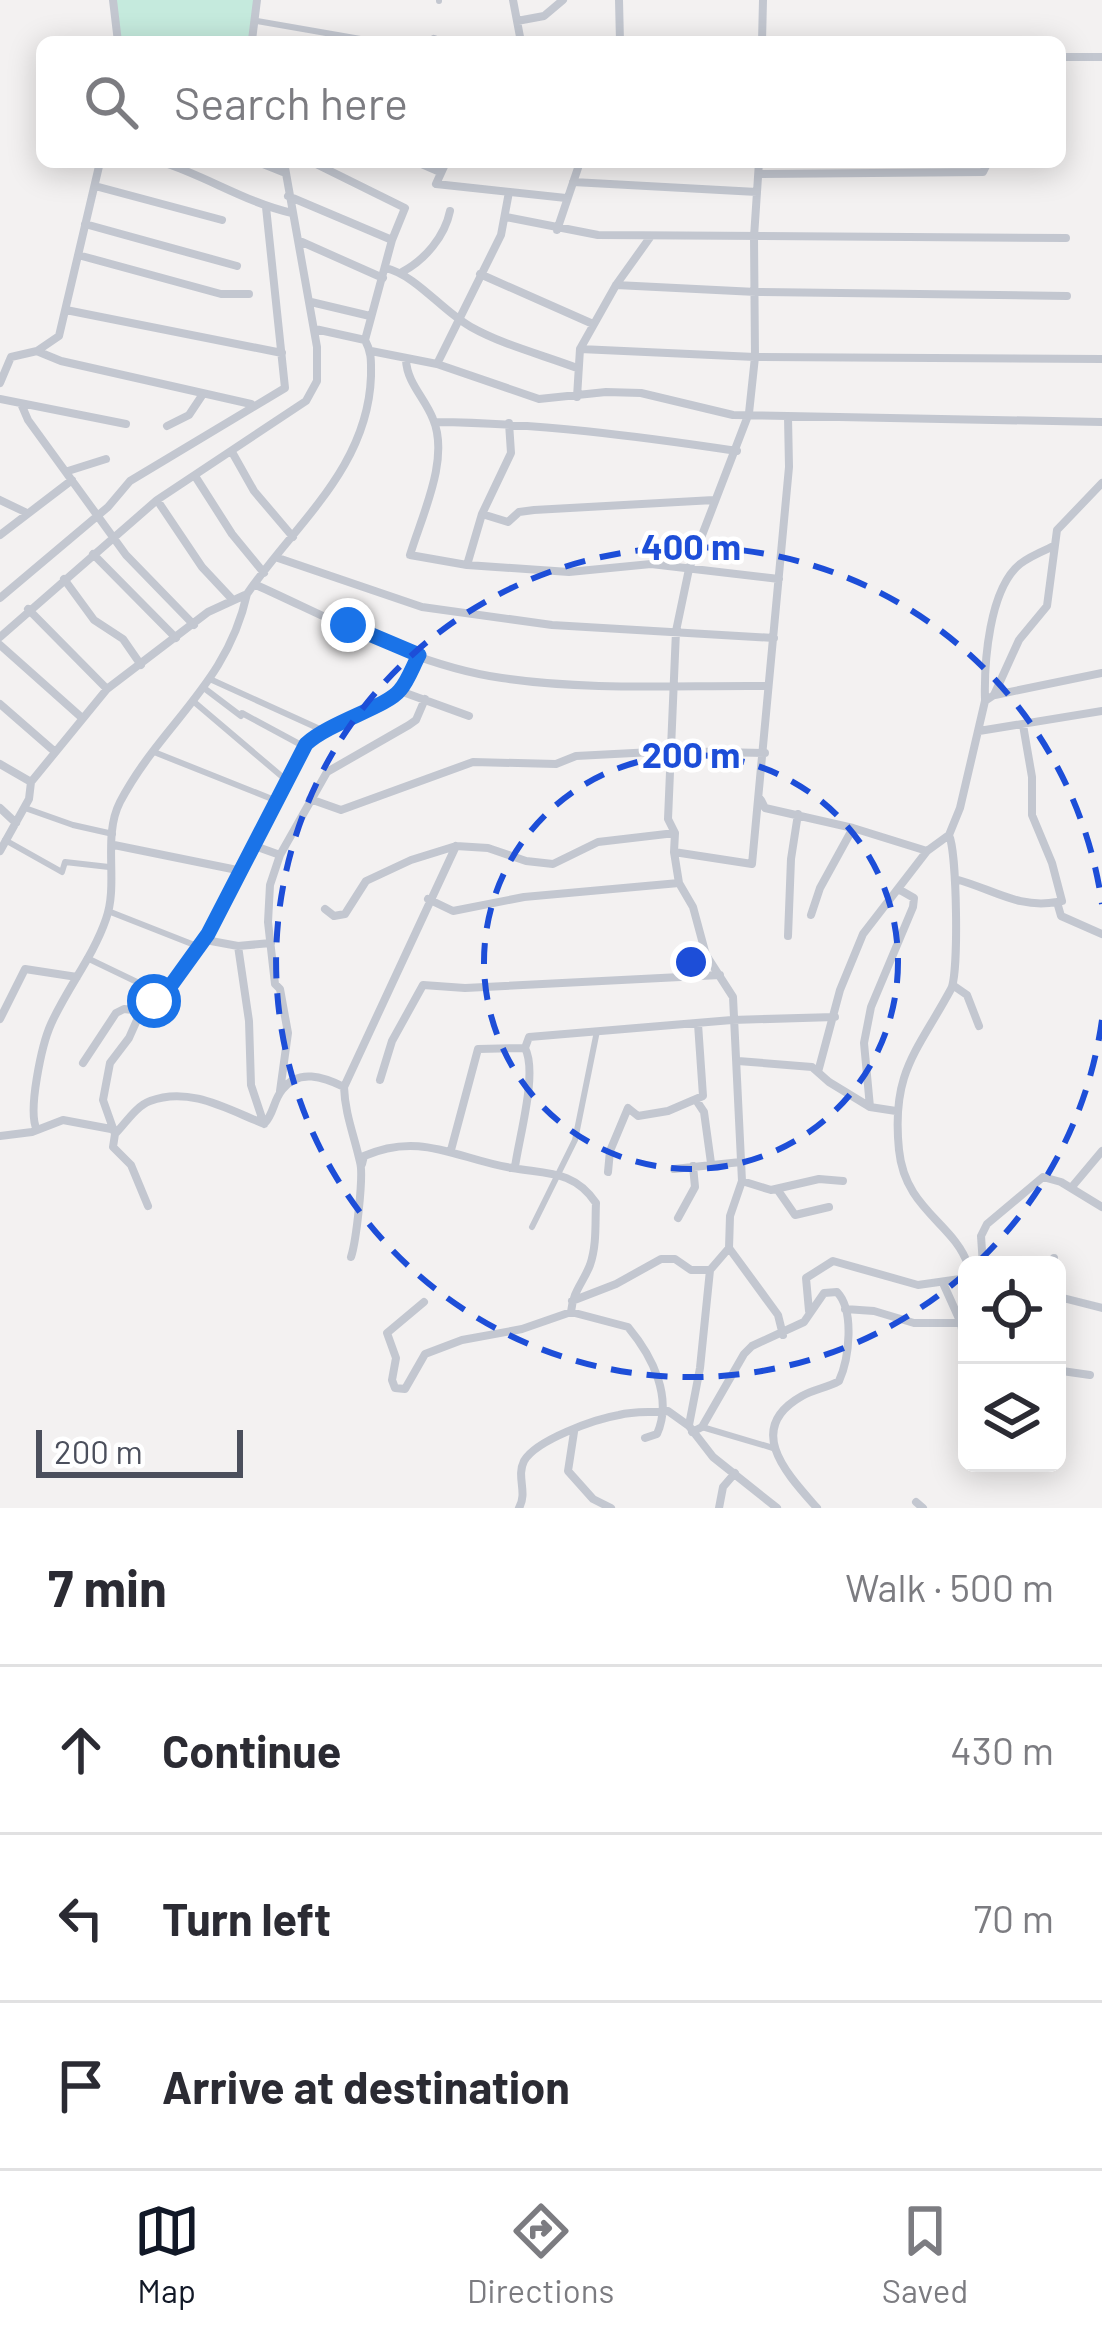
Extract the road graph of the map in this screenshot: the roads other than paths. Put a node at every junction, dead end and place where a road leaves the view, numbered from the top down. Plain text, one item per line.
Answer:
1 (113, 0) edge
2 (257, 0) edge
3 (513, 0) edge
4 (562, 0) edge
5 (619, 0) edge
6 (763, 0) edge
7 (517, 21) junction
8 (257, 22) junction
9 (117, 36) edge
10 (253, 36) edge
11 (342, 36) edge
12 (520, 36) edge
13 (620, 36) edge
14 (762, 36) edge
15 (1066, 57) edge
16 (1102, 57) edge
17 (99, 168) edge
18 (178, 168) edge
19 (283, 168) edge
20 (323, 168) edge
21 (431, 168) edge
22 (442, 168) edge
23 (578, 168) edge
24 (759, 168) edge
25 (985, 168) edge
26 (440, 172) junction
27 (759, 174) junction
28 (573, 182) junction
29 (95, 185) junction
30 (508, 192) junction
31 (757, 192) junction
32 (287, 195) junction
33 (566, 198) junction
34 (266, 207) junction
35 (450, 212) dead end
36 (292, 213) junction
37 (506, 217) junction
38 (223, 220) dead end
39 (85, 224) junction
40 (556, 230) junction
41 (651, 236) junction
42 (754, 237) junction
43 (1066, 238) dead end
44 (392, 240) junction
45 (300, 242) junction
46 (78, 255) junction
47 (237, 266) dead end
48 (402, 272) junction
49 (384, 273) junction
50 (480, 274) junction
51 (616, 285) junction
52 (756, 292) junction
53 (249, 294) dead end
54 (1067, 296) dead end
55 (311, 302) junction
56 (66, 310) junction
57 (370, 316) junction
58 (457, 319) junction
59 (592, 324) junction
60 (315, 329) junction
61 (364, 340) junction
62 (580, 349) junction
63 (37, 351) junction
64 (371, 351) junction
65 (282, 352) junction
66 (755, 357) junction
67 (1102, 359) edge
68 (406, 360) junction
69 (437, 364) junction
70 (578, 368) junction
71 (0, 383) edge
72 (203, 394) junction
73 (577, 398) junction
74 (0, 399) edge
75 (253, 405) junction
76 (22, 406) junction
77 (749, 413) junction
78 (788, 417) junction
79 (435, 422) junction
80 (1102, 422) edge
81 (509, 423) junction
82 (126, 424) dead end
83 (167, 426) dead end
84 (737, 451) junction
85 (232, 452) junction
86 (106, 459) dead end
87 (70, 476) junction
88 (195, 476) junction
89 (1102, 483) edge
90 (0, 500) edge
91 (157, 500) junction
92 (714, 500) junction
93 (25, 512) junction
94 (98, 514) junction
95 (482, 514) junction
96 (0, 535) edge
97 (112, 535) junction
98 (293, 537) junction
99 (1056, 545) junction
100 (93, 554) junction
101 (278, 558) junction
102 (467, 565) junction
103 (689, 569) junction
104 (264, 573) junction
105 (64, 579) junction
106 (778, 579) junction
107 (254, 584) junction
108 (242, 596) junction
109 (0, 598) edge
110 (28, 609) junction
111 (194, 625) junction
112 (676, 631) junction
113 (176, 638) junction
114 (774, 638) junction
115 (0, 641) edge
116 (419, 655) junction
117 (141, 665) junction
118 (1102, 673) edge
119 (208, 684) junction
120 (675, 685) junction
121 (768, 686) junction
122 (107, 689) junction
123 (400, 691) junction
124 (250, 695) junction
125 (989, 698) junction
126 (425, 699) junction
127 (194, 701) junction
128 (0, 704) edge
129 (1102, 711) edge
130 (241, 715) junction
131 (469, 716) dead end
132 (81, 717) junction
133 (1023, 725) junction
134 (227, 730) junction
135 (322, 730) junction
136 (979, 731) junction
137 (305, 747) junction
138 (54, 751) junction
139 (672, 751) junction
140 (154, 752) junction
141 (765, 753) junction
142 (0, 764) edge
143 (286, 780) junction
144 (31, 782) junction
145 (310, 799) junction
146 (761, 800) junction
147 (277, 801) junction
148 (0, 808) edge
149 (25, 808) junction
150 (798, 814) junction
151 (16, 823) junction
152 (853, 829) junction
153 (675, 833) junction
154 (950, 835) junction
155 (5, 840) junction
156 (114, 840) junction
157 (255, 846) junction
158 (456, 846) junction
159 (0, 851) edge
160 (927, 851) junction
161 (674, 852) junction
162 (280, 855) junction
163 (110, 867) junction
164 (243, 871) junction
165 (955, 879) junction
166 (679, 883) junction
167 (900, 890) junction
168 (428, 899) junction
169 (1057, 902) junction
170 (325, 909) dead end
171 (108, 911) junction
172 (811, 915) dead end
173 (208, 934) junction
174 (1102, 934) edge
175 (788, 936) dead end
176 (271, 943) junction
177 (197, 946) junction
178 (238, 946) junction
179 (87, 958) junction
180 (722, 975) junction
181 (76, 977) junction
182 (954, 986) junction
183 (164, 995) junction
184 (141, 1011) junction
185 (836, 1017) junction
186 (0, 1019) edge
187 (732, 1020) junction
188 (698, 1024) junction
189 (979, 1027) dead end
190 (597, 1031) junction
191 (525, 1048) junction
192 (738, 1061) junction
193 (83, 1064) dead end
194 (818, 1072) junction
195 (380, 1080) dead end
196 (344, 1087) junction
197 (280, 1091) junction
198 (696, 1100) junction
199 (876, 1109) junction
200 (896, 1111) junction
201 (264, 1124) junction
202 (37, 1130) junction
203 (112, 1132) junction
204 (0, 1136) edge
205 (452, 1150) junction
206 (1102, 1151) edge
207 (741, 1162) junction
208 (711, 1163) junction
209 (362, 1164) junction
210 (694, 1166) junction
211 (511, 1168) junction
212 (674, 1169) dead end
213 (608, 1172) dead end
214 (560, 1173) junction
215 (742, 1181) junction
216 (843, 1181) dead end
217 (1071, 1188) junction
218 (777, 1190) junction
219 (148, 1206) dead end
220 (829, 1207) dead end
221 (1102, 1208) edge
222 (678, 1217) dead end
223 (532, 1227) dead end
224 (729, 1247) junction
225 (965, 1256) edge
226 (982, 1256) edge
227 (351, 1257) dead end
228 (710, 1270) junction
229 (958, 1280) edge
230 (943, 1283) junction
231 (1066, 1299) edge
232 (424, 1302) dead end
233 (572, 1306) junction
234 (1102, 1308) edge
235 (844, 1309) junction
236 (809, 1312) junction
237 (958, 1316) edge
238 (958, 1323) edge
239 (783, 1334) junction
240 (1062, 1364) edge
241 (1090, 1375) dead end
242 (668, 1411) junction
243 (694, 1428) junction
244 (574, 1432) junction
245 (645, 1438) dead end
246 (773, 1448) junction
247 (735, 1473) junction
248 (519, 1508) edge
249 (611, 1508) edge
250 (719, 1508) edge
251 (777, 1508) edge
252 (818, 1508) edge

1 - 9 street
2 - 8 street
3 - 7 street
4 - 7 street
5 - 13 street
6 - 14 street
7 - 12 street
8 - 10 street
8 - 11 street
15 - 16 street
17 - 29 street
18 - 34 street
19 - 32 street
20 - 44 street
21 - 26 street
22 - 26 street
23 - 28 street
24 - 27 street
25 - 27 street
26 - 30 street
27 - 31 street
28 - 31 street
28 - 33 street
29 - 38 street
29 - 39 street
30 - 33 street
30 - 37 street
31 - 42 street
32 - 36 street
32 - 44 street
33 - 40 street
34 - 36 street
34 - 65 street
35 - 48 street
36 - 45 street
37 - 40 street
37 - 50 street
39 - 46 street
39 - 47 street
40 - 41 street
41 - 42 street
41 - 51 street
42 - 43 street
42 - 52 street
44 - 49 street
45 - 49 street
45 - 55 street
46 - 53 street
46 - 56 street
48 - 49 street
48 - 58 street
49 - 57 street
50 - 58 street
50 - 59 street
51 - 52 street
51 - 59 street
52 - 54 street
52 - 66 street
55 - 57 street
55 - 60 street
56 - 63 street
56 - 65 street
57 - 61 street
58 - 69 street
58 - 70 street
59 - 62 street
60 - 61 street
60 - 85 street
61 - 64 street
62 - 66 street
62 - 70 street
63 - 71 street
63 - 72 street
64 - 68 street
64 - 98 street
65 - 75 street
66 - 67 street
66 - 77 street
68 - 69 street
68 - 79 street
69 - 73 street
70 - 73 street
72 - 75 street
72 - 83 street
73 - 77 street
74 - 76 street
75 - 94 street
76 - 82 street
76 - 87 street
77 - 78 street
77 - 84 street
78 - 80 street
78 - 106 street
79 - 81 street
79 - 102 street
81 - 84 street
81 - 95 street
84 - 92 street
85 - 88 street
85 - 98 street
86 - 87 street
87 - 93 street
87 - 94 street
88 - 91 street
88 - 104 street
89 - 99 street
90 - 93 street
91 - 97 street
91 - 108 street
92 - 95 street
92 - 103 street
93 - 96 street
94 - 97 street
94 - 109 street
95 - 102 street
97 - 100 street
97 - 111 street
98 - 101 street
99 - 125 street
99 - 125 street
100 - 105 street
100 - 113 street
101 - 104 street
101 - 112 street
102 - 103 street
103 - 106 street
103 - 112 street
104 - 107 street
105 - 110 street
105 - 117 street
106 - 114 street
107 - 108 street
107 - 116 street
108 - 111 street
108 - 119 street
110 - 115 street
110 - 122 street
111 - 113 street
112 - 114 street
112 - 120 street
113 - 117 street
114 - 121 street
115 - 132 street
116 - 120 street
116 - 123 street
117 - 122 street
118 - 125 street
119 - 124 street
119 - 127 street
119 - 130 street
120 - 121 street
120 - 139 street
121 - 141 street
122 - 132 street
123 - 126 street
123 - 135 street
124 - 130 street
124 - 135 street
125 - 136 street
126 - 131 street
126 - 145 street
127 - 134 street
127 - 140 street
128 - 138 street
129 - 133 street
130 - 134 street
130 - 137 street
132 - 138 street
133 - 136 street
133 - 169 street
134 - 143 street
135 - 137 street
136 - 154 street
137 - 143 street
138 - 144 street
139 - 141 street
139 - 145 street
139 - 153 street
140 - 147 street
140 - 156 street
141 - 146 street
142 - 144 street
143 - 147 street
144 - 149 street
145 - 162 street
146 - 150 street
146 - 161 street
147 - 157 street
148 - 151 street
149 - 151 street
149 - 156 street
150 - 152 street
150 - 175 street
151 - 155 street
152 - 160 street
152 - 172 street
153 - 158 street
153 - 161 street
154 - 160 street
154 - 165 street
155 - 159 street
155 - 163 street
156 - 163 street
156 - 164 street
157 - 162 street
157 - 164 street
158 - 168 street
158 - 170 street
160 - 167 street
161 - 166 street
162 - 176 street
163 - 171 street
164 - 173 street
165 - 169 street
165 - 182 street
166 - 168 street
166 - 180 street
167 - 185 street
167 - 199 street
168 - 196 street
169 - 174 street
171 - 177 street
171 - 179 street
173 - 177 street
173 - 178 street
176 - 178 street
176 - 197 street
177 - 183 street
178 - 201 street
179 - 181 street
179 - 183 street
180 - 187 street
180 - 195 street
181 - 186 street
181 - 202 street
182 - 189 street
182 - 200 street
183 - 184 street
184 - 193 street
184 - 203 street
185 - 187 street
185 - 194 street
187 - 188 street
187 - 192 street
188 - 190 street
188 - 198 street
190 - 191 street
190 - 214 street
191 - 205 street
191 - 211 street
192 - 194 street
192 - 207 street
194 - 199 street
196 - 197 street
196 - 209 street
197 - 201 street
198 - 208 street
198 - 213 street
199 - 200 street
200 - 225 street
201 - 203 street
202 - 203 street
202 - 204 street
203 - 219 street
205 - 209 street
205 - 211 street
206 - 217 street
207 - 208 street
207 - 215 street
208 - 210 street
209 - 227 street
210 - 212 street
210 - 222 street
211 - 214 street
214 - 223 street
214 - 233 street
215 - 218 street
215 - 224 street
216 - 218 street
217 - 221 street
217 - 226 street
218 - 220 street
224 - 228 street
224 - 239 street
228 - 233 street
228 - 243 street
229 - 230 street
230 - 236 street
230 - 237 street
231 - 234 street
232 - 233 street
233 - 242 street
235 - 236 street
235 - 238 street
235 - 246 street
236 - 239 street
239 - 243 street
240 - 241 street
242 - 243 street
242 - 244 street
242 - 245 street
243 - 246 street
243 - 247 street
244 - 248 street
244 - 249 street
246 - 252 street
247 - 250 street
247 - 251 street

